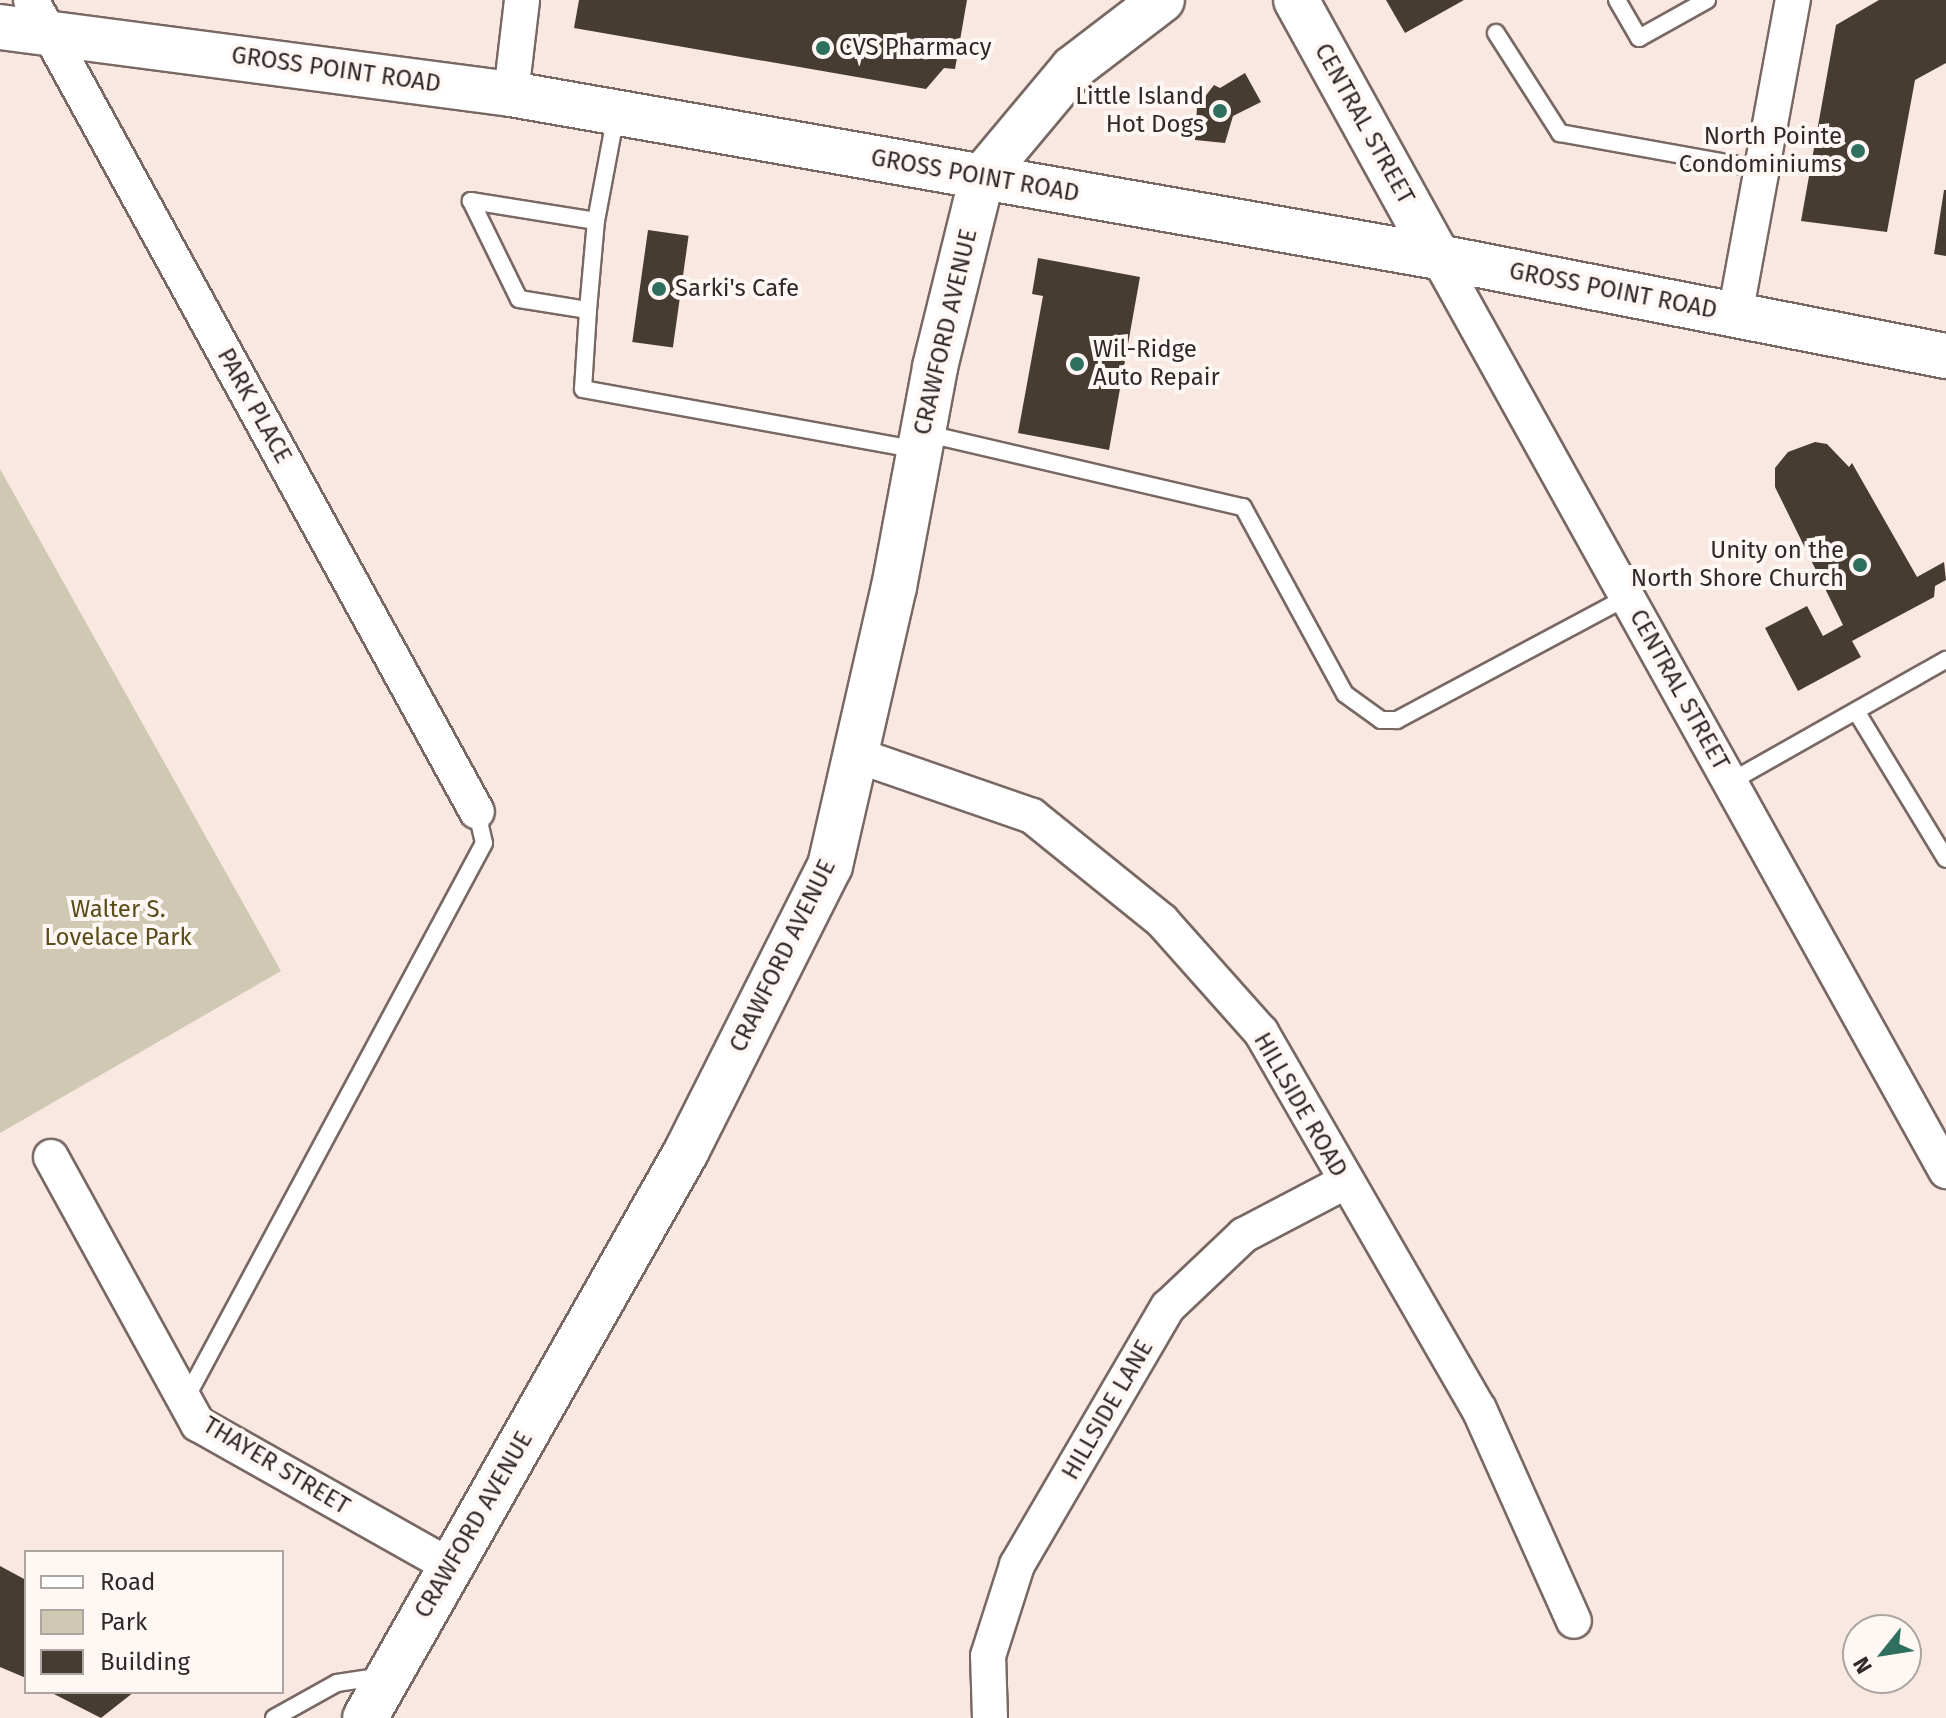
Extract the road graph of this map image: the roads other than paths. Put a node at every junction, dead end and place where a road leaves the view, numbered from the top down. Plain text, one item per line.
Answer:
1 (522, 0) edge
2 (1162, 0) edge
3 (1296, 0) edge
4 (1617, 0) edge
5 (1707, 0) edge
6 (1793, 0) edge
7 (40, 16) edge
8 (0, 27) edge
9 (1496, 33) dead end
10 (511, 94) junction
11 (616, 113) junction
12 (1760, 169) junction
13 (982, 177) junction
14 (596, 221) junction
15 (1438, 257) junction
16 (588, 310) junction
17 (1735, 315) junction
18 (1946, 356) edge
19 (921, 441) junction
20 (1627, 597) junction
21 (1945, 663) edge
22 (1856, 711) junction
23 (856, 755) junction
24 (1730, 782) junction
25 (477, 812) joint
26 (1946, 859) edge
27 (51, 1157) dead end
28 (1946, 1171) edge
29 (1345, 1182) junction
30 (185, 1400) junction
31 (450, 1566) junction
32 (1574, 1621) dead end
33 (389, 1676) junction
34 (274, 1718) edge
35 (365, 1718) edge
36 (990, 1718) edge

1 - 10 street
2 - 13 main road, CRAWFORD AVENUE
3 - 15 main road, CENTRAL STREET
4 - 5 lane
6 - 12 street
7 - 8 main road, GROSS POINT ROAD
7 - 10 main road, GROSS POINT ROAD
7 - 25 street, PARK PLACE
9 - 12 lane
10 - 11 main road, GROSS POINT ROAD
11 - 13 main road, GROSS POINT ROAD
11 - 14 lane
12 - 17 street
13 - 15 main road, GROSS POINT ROAD
13 - 19 main road, CRAWFORD AVENUE
14 - 16 lane
14 - 16 lane
15 - 17 main road, GROSS POINT ROAD
15 - 20 street, CENTRAL STREET
16 - 19 lane
17 - 18 main road, GROSS POINT ROAD
19 - 20 lane
19 - 23 main road, CRAWFORD AVENUE
20 - 24 street, CENTRAL STREET
21 - 22 lane
22 - 24 lane
22 - 26 lane
23 - 29 street, HILLSIDE ROAD
23 - 31 main road, CRAWFORD AVENUE
24 - 28 street, CENTRAL STREET
25 - 30 lane
27 - 30 street, THAYER STREET
29 - 32 street, HILLSIDE ROAD
29 - 36 street, HILLSIDE LANE
30 - 31 street, THAYER STREET
31 - 33 main road, CRAWFORD AVENUE
33 - 34 lane
33 - 35 main road, CRAWFORD AVENUE

